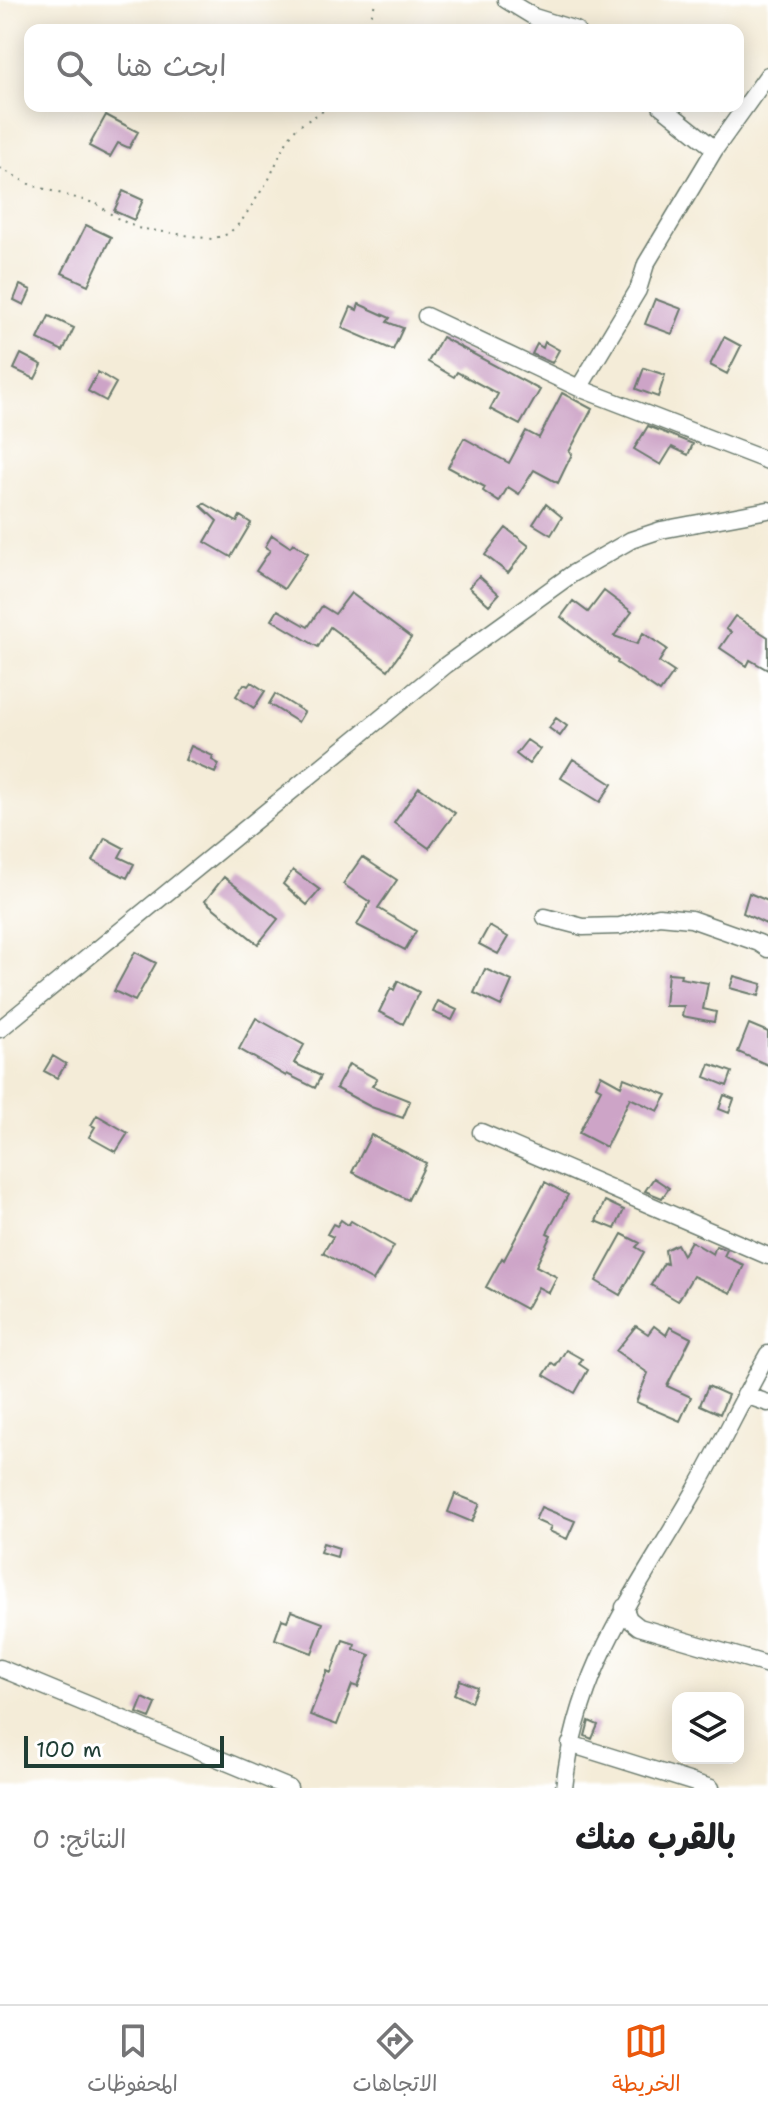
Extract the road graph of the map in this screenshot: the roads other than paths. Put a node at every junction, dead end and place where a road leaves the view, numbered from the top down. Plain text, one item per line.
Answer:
1 (506, 0) edge
2 (557, 24) edge
3 (768, 75) edge
4 (744, 109) edge
5 (669, 112) edge
6 (742, 112) edge
7 (715, 149) junction
8 (426, 316) dead end
9 (579, 388) junction
10 (768, 461) edge
11 (768, 510) edge
12 (545, 917) dead end
13 (768, 949) edge
14 (0, 1029) edge
15 (481, 1132) dead end
16 (768, 1256) edge
17 (768, 1354) edge
18 (745, 1395) junction
19 (768, 1403) edge
20 (624, 1607) junction
21 (768, 1665) edge
22 (0, 1668) edge
23 (570, 1744) junction
24 (289, 1788) edge
25 (564, 1788) edge
26 (711, 1788) edge

1 - 2 street
3 - 4 street
5 - 7 street
6 - 7 street
7 - 9 street
8 - 9 street
9 - 10 street
11 - 14 street
12 - 13 street
15 - 16 street
17 - 18 street
18 - 19 street
18 - 20 street
20 - 21 street
20 - 23 street
22 - 24 street
23 - 25 street
23 - 26 street

